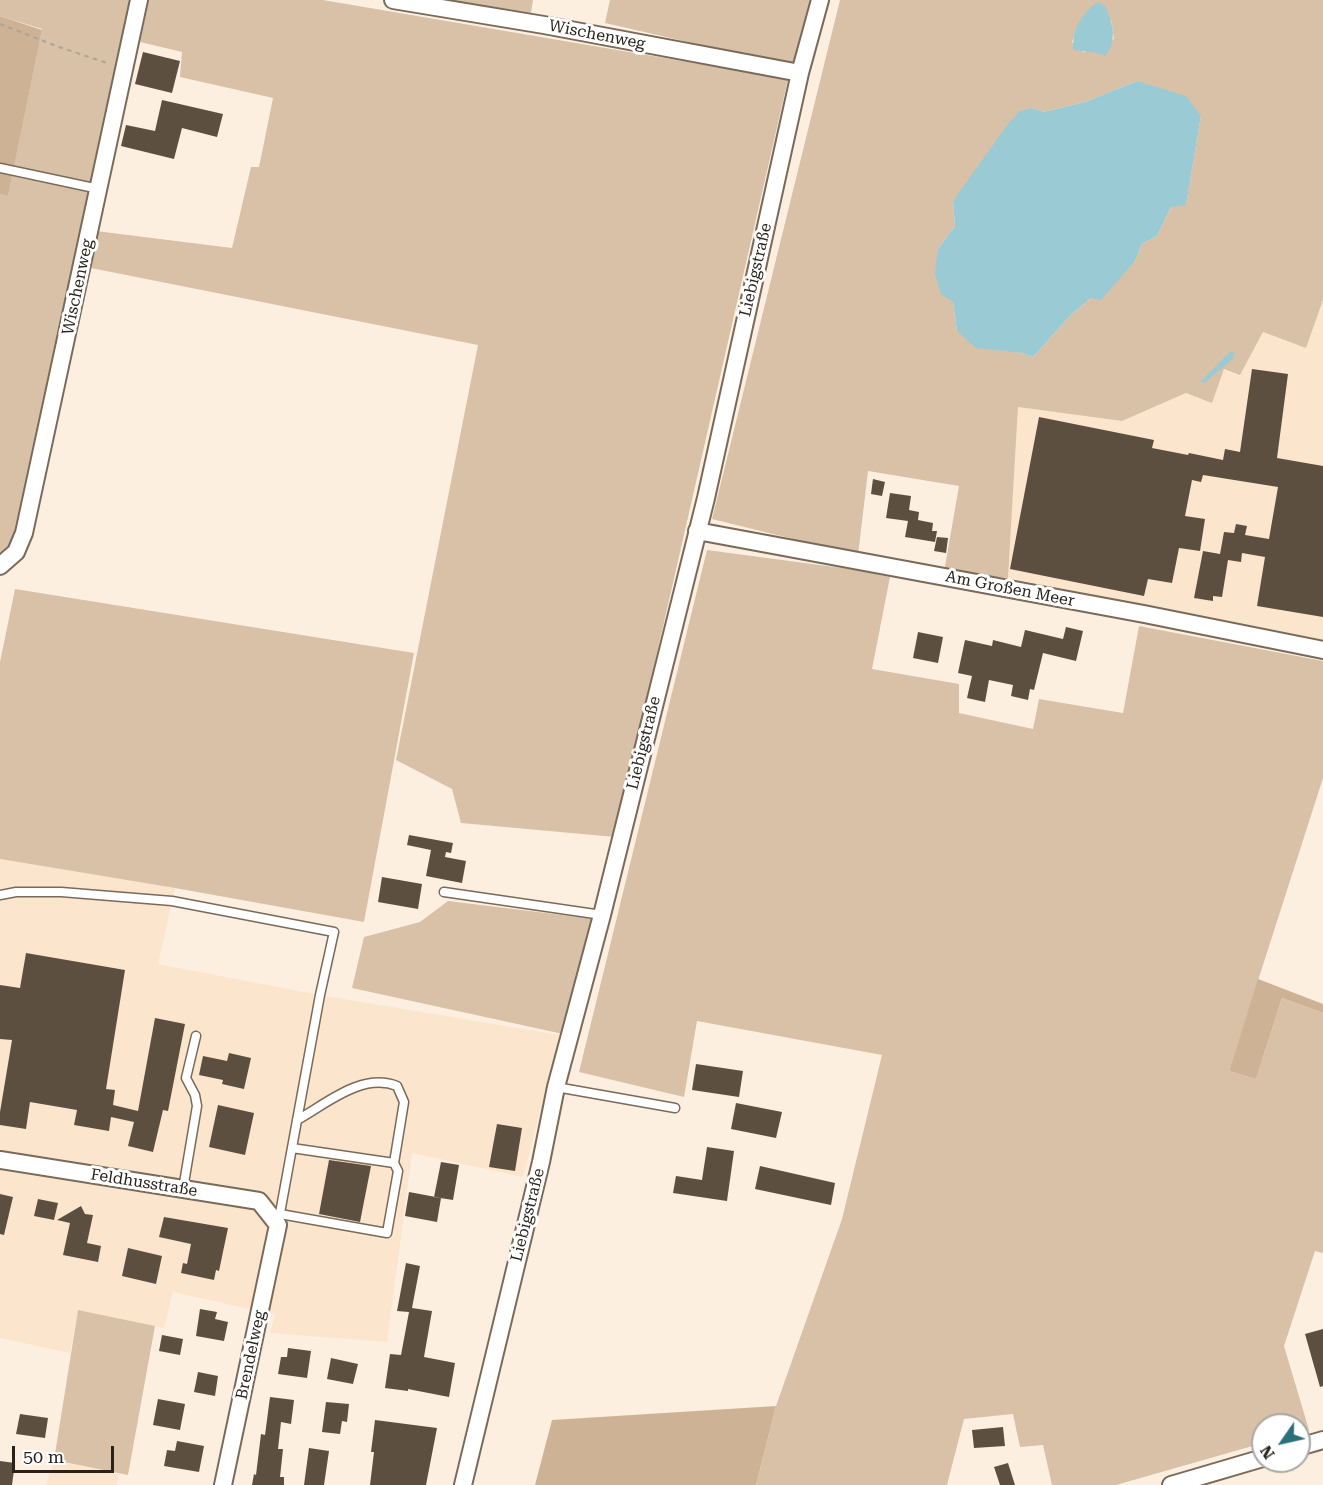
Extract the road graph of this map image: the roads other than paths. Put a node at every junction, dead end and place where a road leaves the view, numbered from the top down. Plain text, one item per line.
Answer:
1 (139, 0) edge
2 (393, 0) edge
3 (820, 0) edge
4 (800, 73) junction
5 (0, 168) edge
6 (99, 189) junction
7 (697, 531) junction
8 (0, 566) edge
9 (1323, 650) edge
10 (444, 892) dead end
11 (0, 895) edge
12 (602, 915) junction
13 (196, 1035) dead end
14 (556, 1087) junction
15 (675, 1108) dead end
16 (297, 1120) junction
17 (292, 1148) junction
18 (0, 1160) edge
19 (394, 1163) junction
20 (183, 1189) junction
21 (279, 1219) junction
22 (1251, 1462) edge
23 (223, 1485) edge
24 (463, 1485) edge
25 (1171, 1485) edge

1 - 6 street, Wischenweg
2 - 4 street, Wischenweg
3 - 4 street, Liebigstraße
4 - 7 street, Liebigstraße
5 - 6 lane
6 - 8 street, Wischenweg
7 - 9 street, Am Großen Meer
7 - 12 street, Liebigstraße
10 - 12 lane
11 - 16 lane
12 - 14 street, Liebigstraße
13 - 20 lane
14 - 15 lane
14 - 24 street, Liebigstraße
16 - 17 lane
16 - 19 lane
17 - 19 lane
17 - 21 lane
18 - 20 street, Feldhusstraße
19 - 21 lane
20 - 21 street, Feldhusstraße
21 - 23 street, Brendelweg
22 - 25 street

